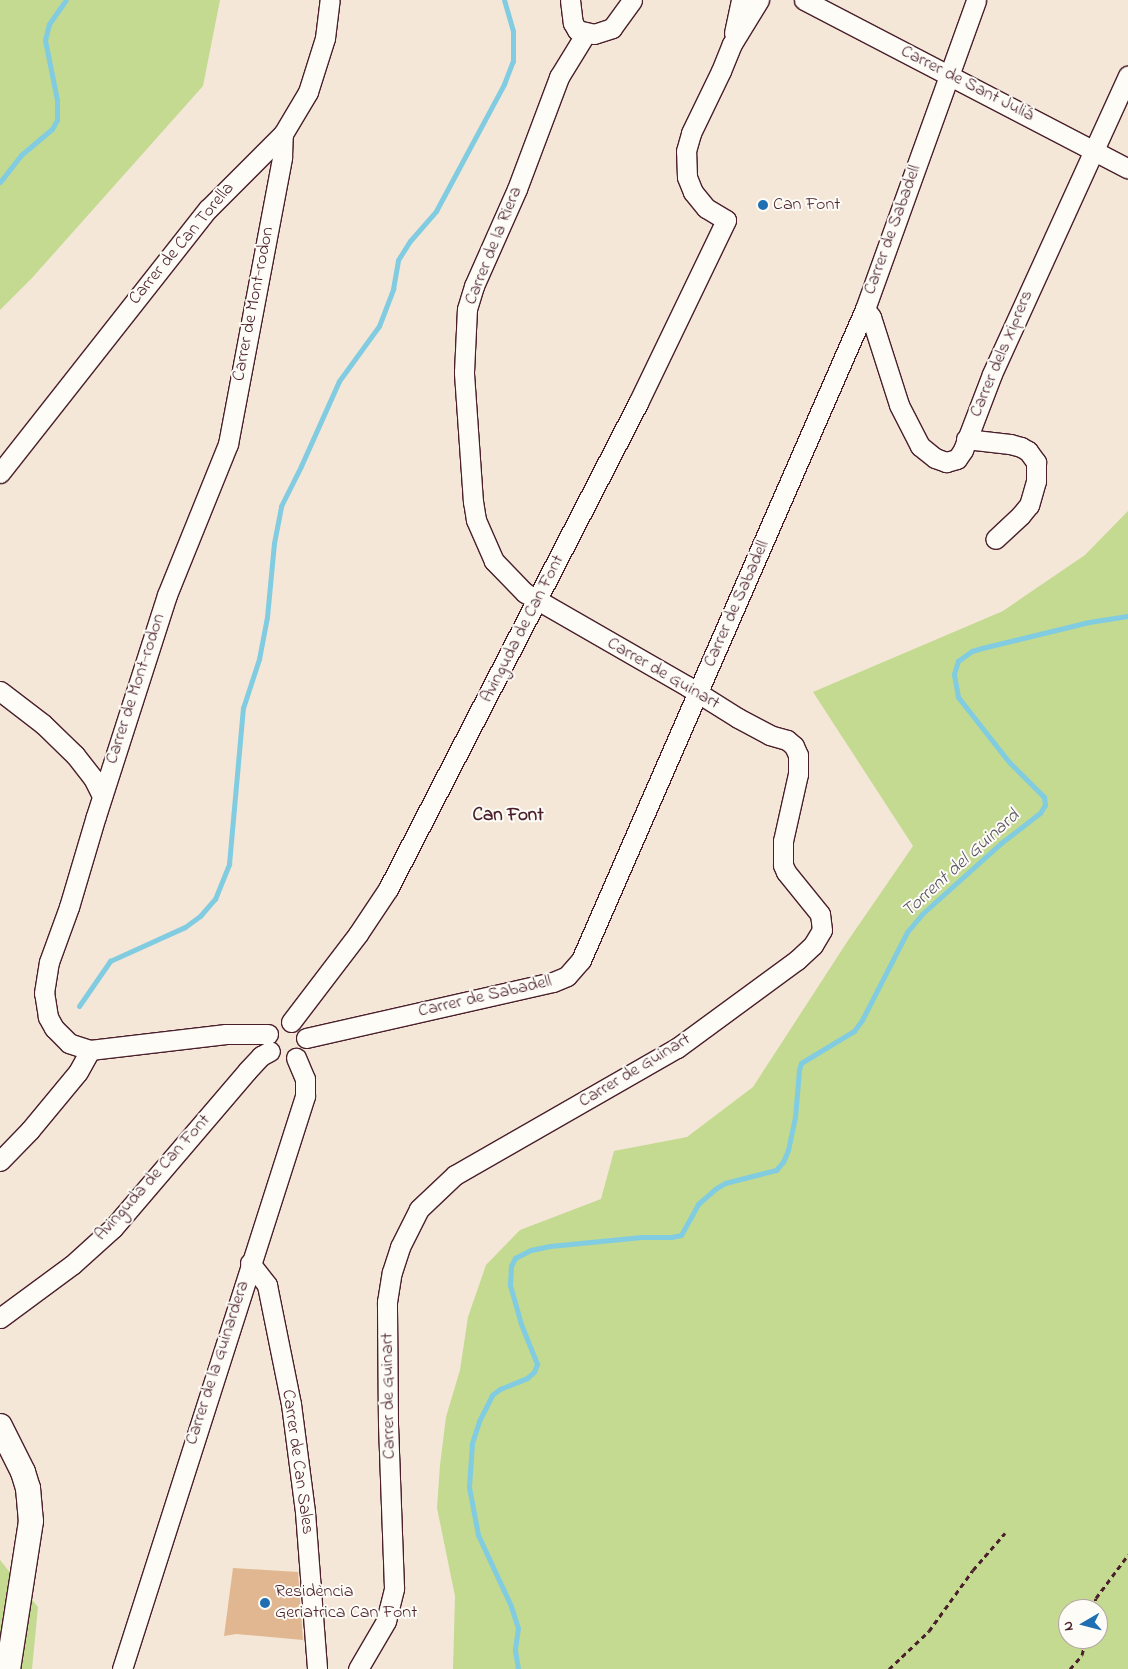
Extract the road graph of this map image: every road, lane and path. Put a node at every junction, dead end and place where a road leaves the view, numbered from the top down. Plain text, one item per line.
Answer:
1 (330, 0) edge
2 (570, 0) edge
3 (632, 0) edge
4 (740, 0) edge
5 (759, 0) edge
6 (804, 0) edge
7 (976, 0) edge
8 (586, 33) junction
9 (732, 44) junction
10 (949, 74) junction
11 (1128, 76) edge
12 (283, 134) junction
13 (1094, 150) junction
14 (1128, 169) edge
15 (864, 309) junction
16 (966, 440) junction
17 (0, 473) edge
18 (995, 539) dead end
19 (536, 600) junction
20 (0, 691) edge
21 (698, 693) junction
22 (102, 796) junction
23 (291, 1022) junction
24 (306, 1038) junction
25 (269, 1042) junction
26 (90, 1050) junction
27 (296, 1058) junction
28 (0, 1161) edge
29 (250, 1263) junction
30 (1, 1318) edge
31 (0, 1426) edge
32 (1005, 1532) dead end
33 (1128, 1555) edge
34 (1096, 1599) edge
35 (1084, 1649) edge
36 (8, 1669) edge
37 (122, 1669) edge
38 (317, 1669) edge
39 (358, 1669) edge
40 (889, 1669) edge
41 (1070, 1669) edge

1 - 12 street, Carrer de Can Torella
2 - 8 street
3 - 8 street
4 - 9 street
5 - 9 street
6 - 10 street, Carrer de Sant Juliá
7 - 10 street, Carrer de Sabadell
8 - 19 street, Carrer de la Riera
9 - 19 street, Avinguda de Can Font
10 - 13 street, Carrer de Sant Juliá
10 - 15 street, Carrer de Sabadell
11 - 13 street, Carrer dels Xiprers
12 - 17 street, Carrer de Can Torella
12 - 22 street, Carrer de Mont-rodon
13 - 14 street, Carrer de Sant Juliá
13 - 16 street, Carrer dels Xiprers
15 - 16 street, Carrer dels Xiprers
15 - 21 street, Carrer de Sabadell
16 - 18 street
19 - 21 street, Carrer de Guinart
19 - 23 street, Avinguda de Can Font
20 - 22 street
21 - 24 street, Carrer de Sabadell
21 - 39 street, Carrer de Guinart
22 - 26 street, Carrer de Mont-rodon
23 - 24 street
23 - 25 street
24 - 27 street
25 - 26 street, Carrer de Mont-rodon
25 - 27 street
25 - 30 street, Avinguda de Can Font
26 - 28 street
27 - 29 street, Carrer de la Guinardera
29 - 37 street, Carrer de la Guinardera
29 - 38 street, Carrer de Can Sales
31 - 36 street
32 - 40 path
33 - 34 path
35 - 41 path

